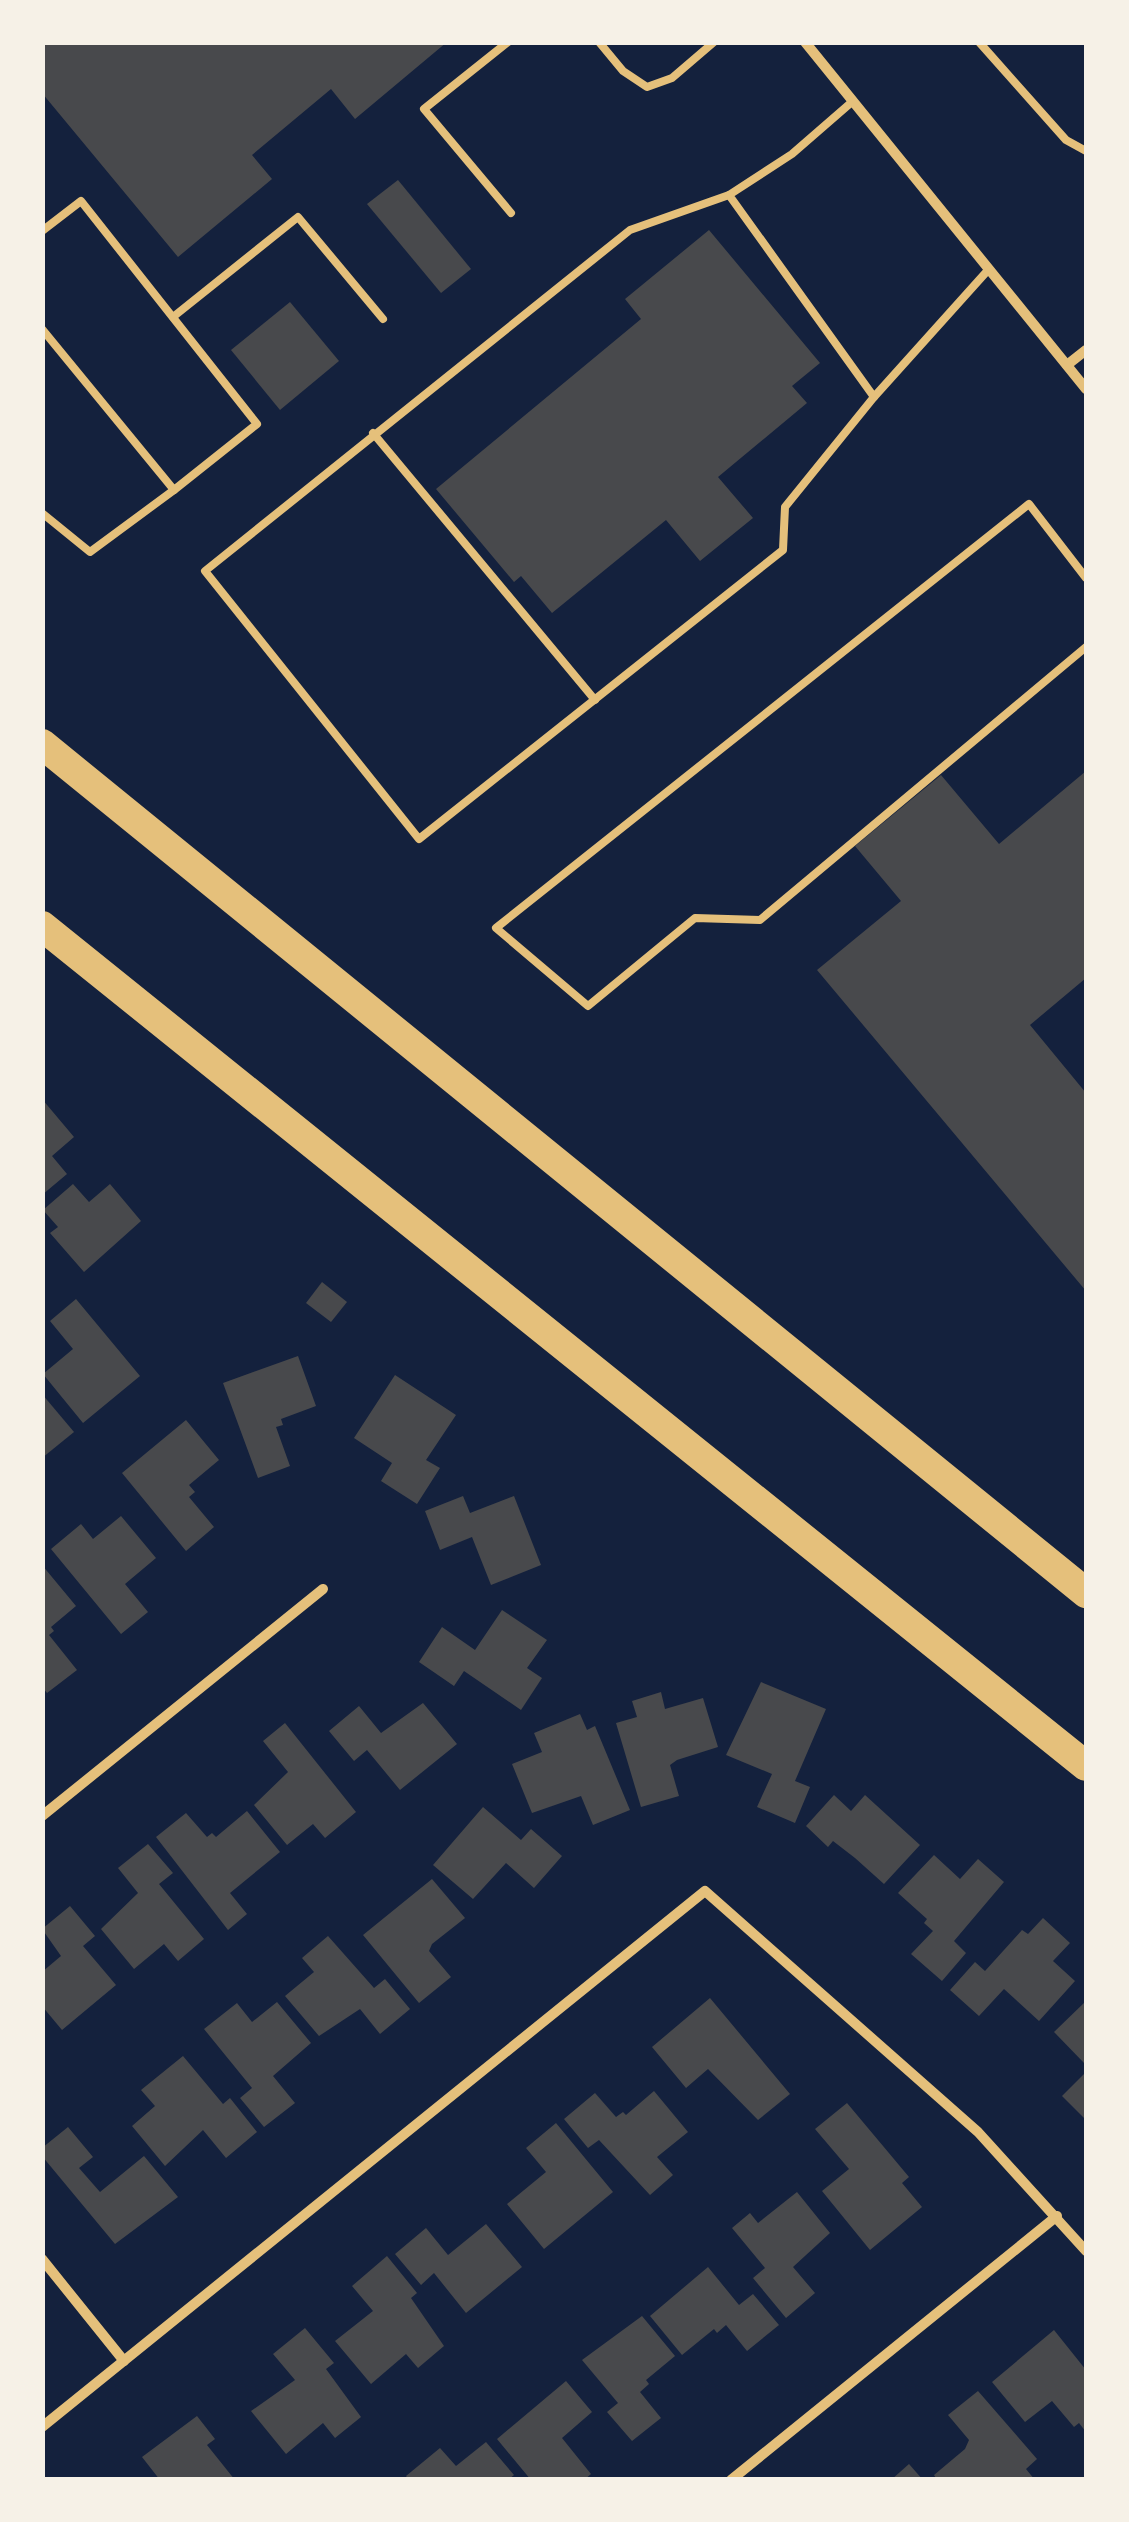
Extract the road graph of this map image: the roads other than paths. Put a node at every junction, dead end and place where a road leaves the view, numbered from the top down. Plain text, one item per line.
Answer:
1 (508, 42) edge
2 (599, 42) edge
3 (714, 42) edge
4 (805, 42) edge
5 (979, 42) edge
6 (853, 102) junction
7 (1086, 151) edge
8 (729, 195) junction
9 (511, 213) dead end
10 (42, 232) edge
11 (989, 269) junction
12 (173, 317) junction
13 (383, 319) dead end
14 (42, 329) edge
15 (1086, 350) edge
16 (1067, 365) junction
17 (1086, 389) edge
18 (874, 397) junction
19 (373, 433) junction
20 (174, 490) junction
21 (42, 513) edge
22 (1086, 578) edge
23 (1086, 647) edge
24 (595, 700) junction
25 (42, 744) edge
26 (42, 926) edge
27 (324, 1589) dead end
28 (1086, 1592) edge
29 (1086, 1766) edge
30 (42, 1816) edge
31 (1057, 2216) junction
32 (1086, 2252) edge
33 (42, 2260) edge
34 (124, 2360) junction
35 (42, 2427) edge
36 (731, 2480) edge

1 - 9 lane
2 - 3 lane
4 - 6 street
5 - 7 lane
6 - 8 lane
6 - 11 street
8 - 18 lane
8 - 19 lane
10 - 12 lane
11 - 16 street
11 - 18 lane
12 - 13 lane
12 - 20 lane
14 - 20 lane
15 - 16 street
16 - 17 street
18 - 24 lane
19 - 24 lane
19 - 24 lane
20 - 21 lane
22 - 23 lane
25 - 28 highway
26 - 29 highway
27 - 30 street
31 - 32 street
31 - 34 street
31 - 36 street
33 - 34 street
34 - 35 street

